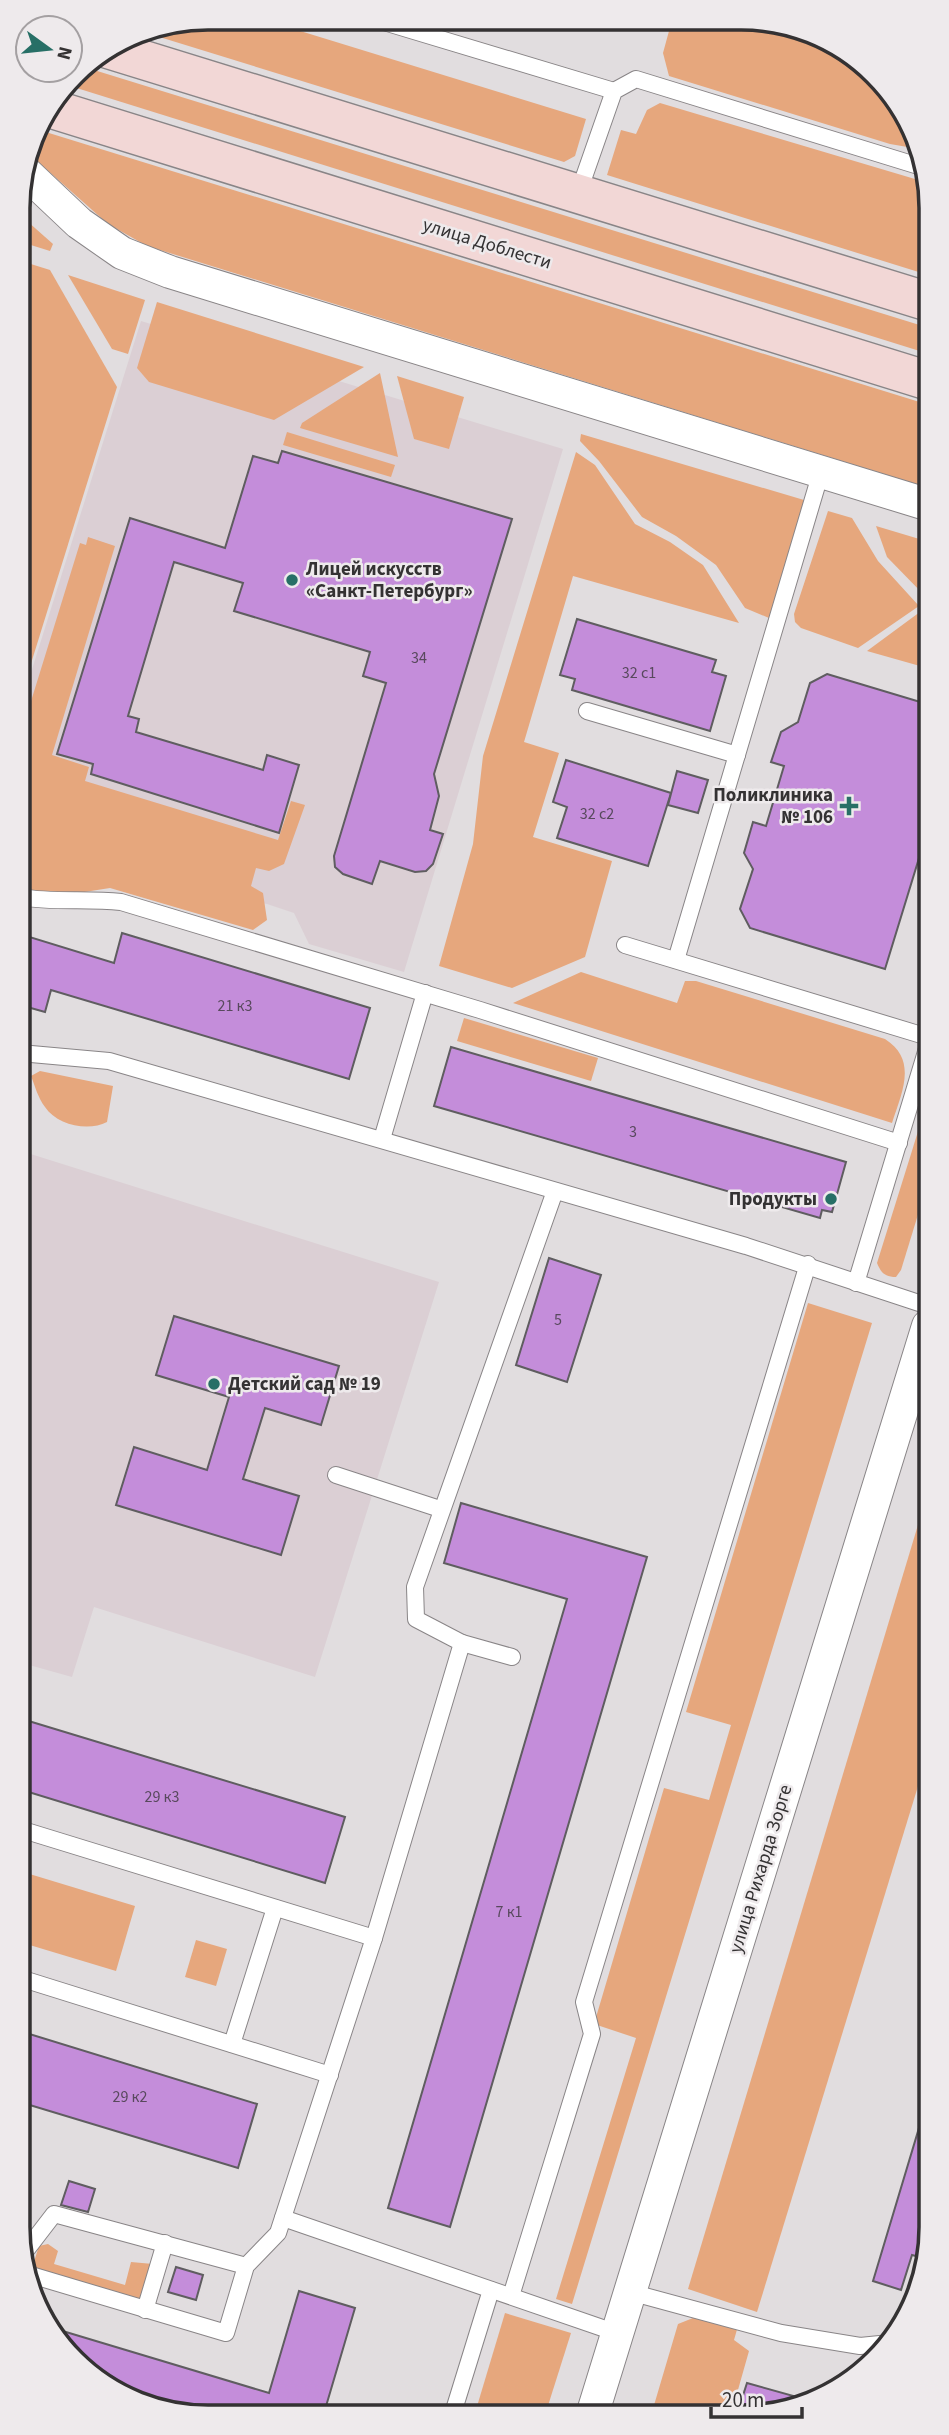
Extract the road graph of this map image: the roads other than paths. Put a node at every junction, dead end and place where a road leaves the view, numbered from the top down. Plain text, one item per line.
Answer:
1 (411, 30) edge
2 (121, 53) edge
3 (614, 91) junction
4 (59, 111) edge
5 (914, 164) edge
6 (32, 179) edge
7 (578, 194) junction
8 (919, 299) edge
9 (919, 378) edge
10 (821, 472) junction
11 (919, 502) edge
12 (587, 711) dead end
13 (737, 755) junction
14 (30, 899) edge
15 (625, 945) dead end
16 (676, 960) junction
17 (425, 993) junction
18 (919, 1034) edge
19 (30, 1054) edge
20 (919, 1075) edge
21 (382, 1139) junction
22 (899, 1143) junction
23 (555, 1191) junction
24 (808, 1265) junction
25 (856, 1283) junction
26 (919, 1303) edge
27 (919, 1358) edge
28 (336, 1475) dead end
29 (440, 1509) junction
30 (462, 1643) junction
31 (512, 1657) dead end
32 (30, 1832) edge
33 (275, 1908) junction
34 (374, 1938) junction
35 (30, 1981) edge
36 (232, 2044) junction
37 (330, 2075) junction
38 (284, 2218) junction
39 (165, 2243) junction
40 (31, 2244) edge
41 (246, 2266) junction
42 (37, 2277) edge
43 (491, 2290) junction
44 (631, 2292) junction
45 (511, 2296) junction
46 (145, 2310) junction
47 (617, 2333) junction
48 (875, 2344) edge
49 (455, 2405) edge
50 (595, 2405) edge

1 - 3 lane
2 - 7 main road
3 - 5 lane
3 - 7 lane
4 - 9 main road, улица Доблести
6 - 10 street
7 - 8 main road
10 - 11 street
10 - 13 lane
12 - 13 lane
13 - 16 lane
14 - 17 lane
15 - 16 lane
16 - 18 lane
17 - 21 lane
17 - 22 lane
19 - 21 lane
20 - 22 lane
21 - 23 lane
22 - 25 lane
23 - 24 lane
23 - 29 lane
24 - 25 lane
24 - 45 lane
25 - 26 lane
27 - 44 street, улица Рихарда Зорге
28 - 29 lane
29 - 30 lane
30 - 31 lane
30 - 34 lane
32 - 33 lane
33 - 34 lane
33 - 36 lane
34 - 37 lane
35 - 36 lane
36 - 37 lane
37 - 38 lane
38 - 41 lane
38 - 43 lane
39 - 40 lane
39 - 41 lane
39 - 46 lane
41 - 46 lane
42 - 46 lane
43 - 45 lane
43 - 49 lane
44 - 47 street, улица Рихарда Зорге
44 - 48 lane
45 - 47 lane
47 - 50 street, улица Рихарда Зорге

